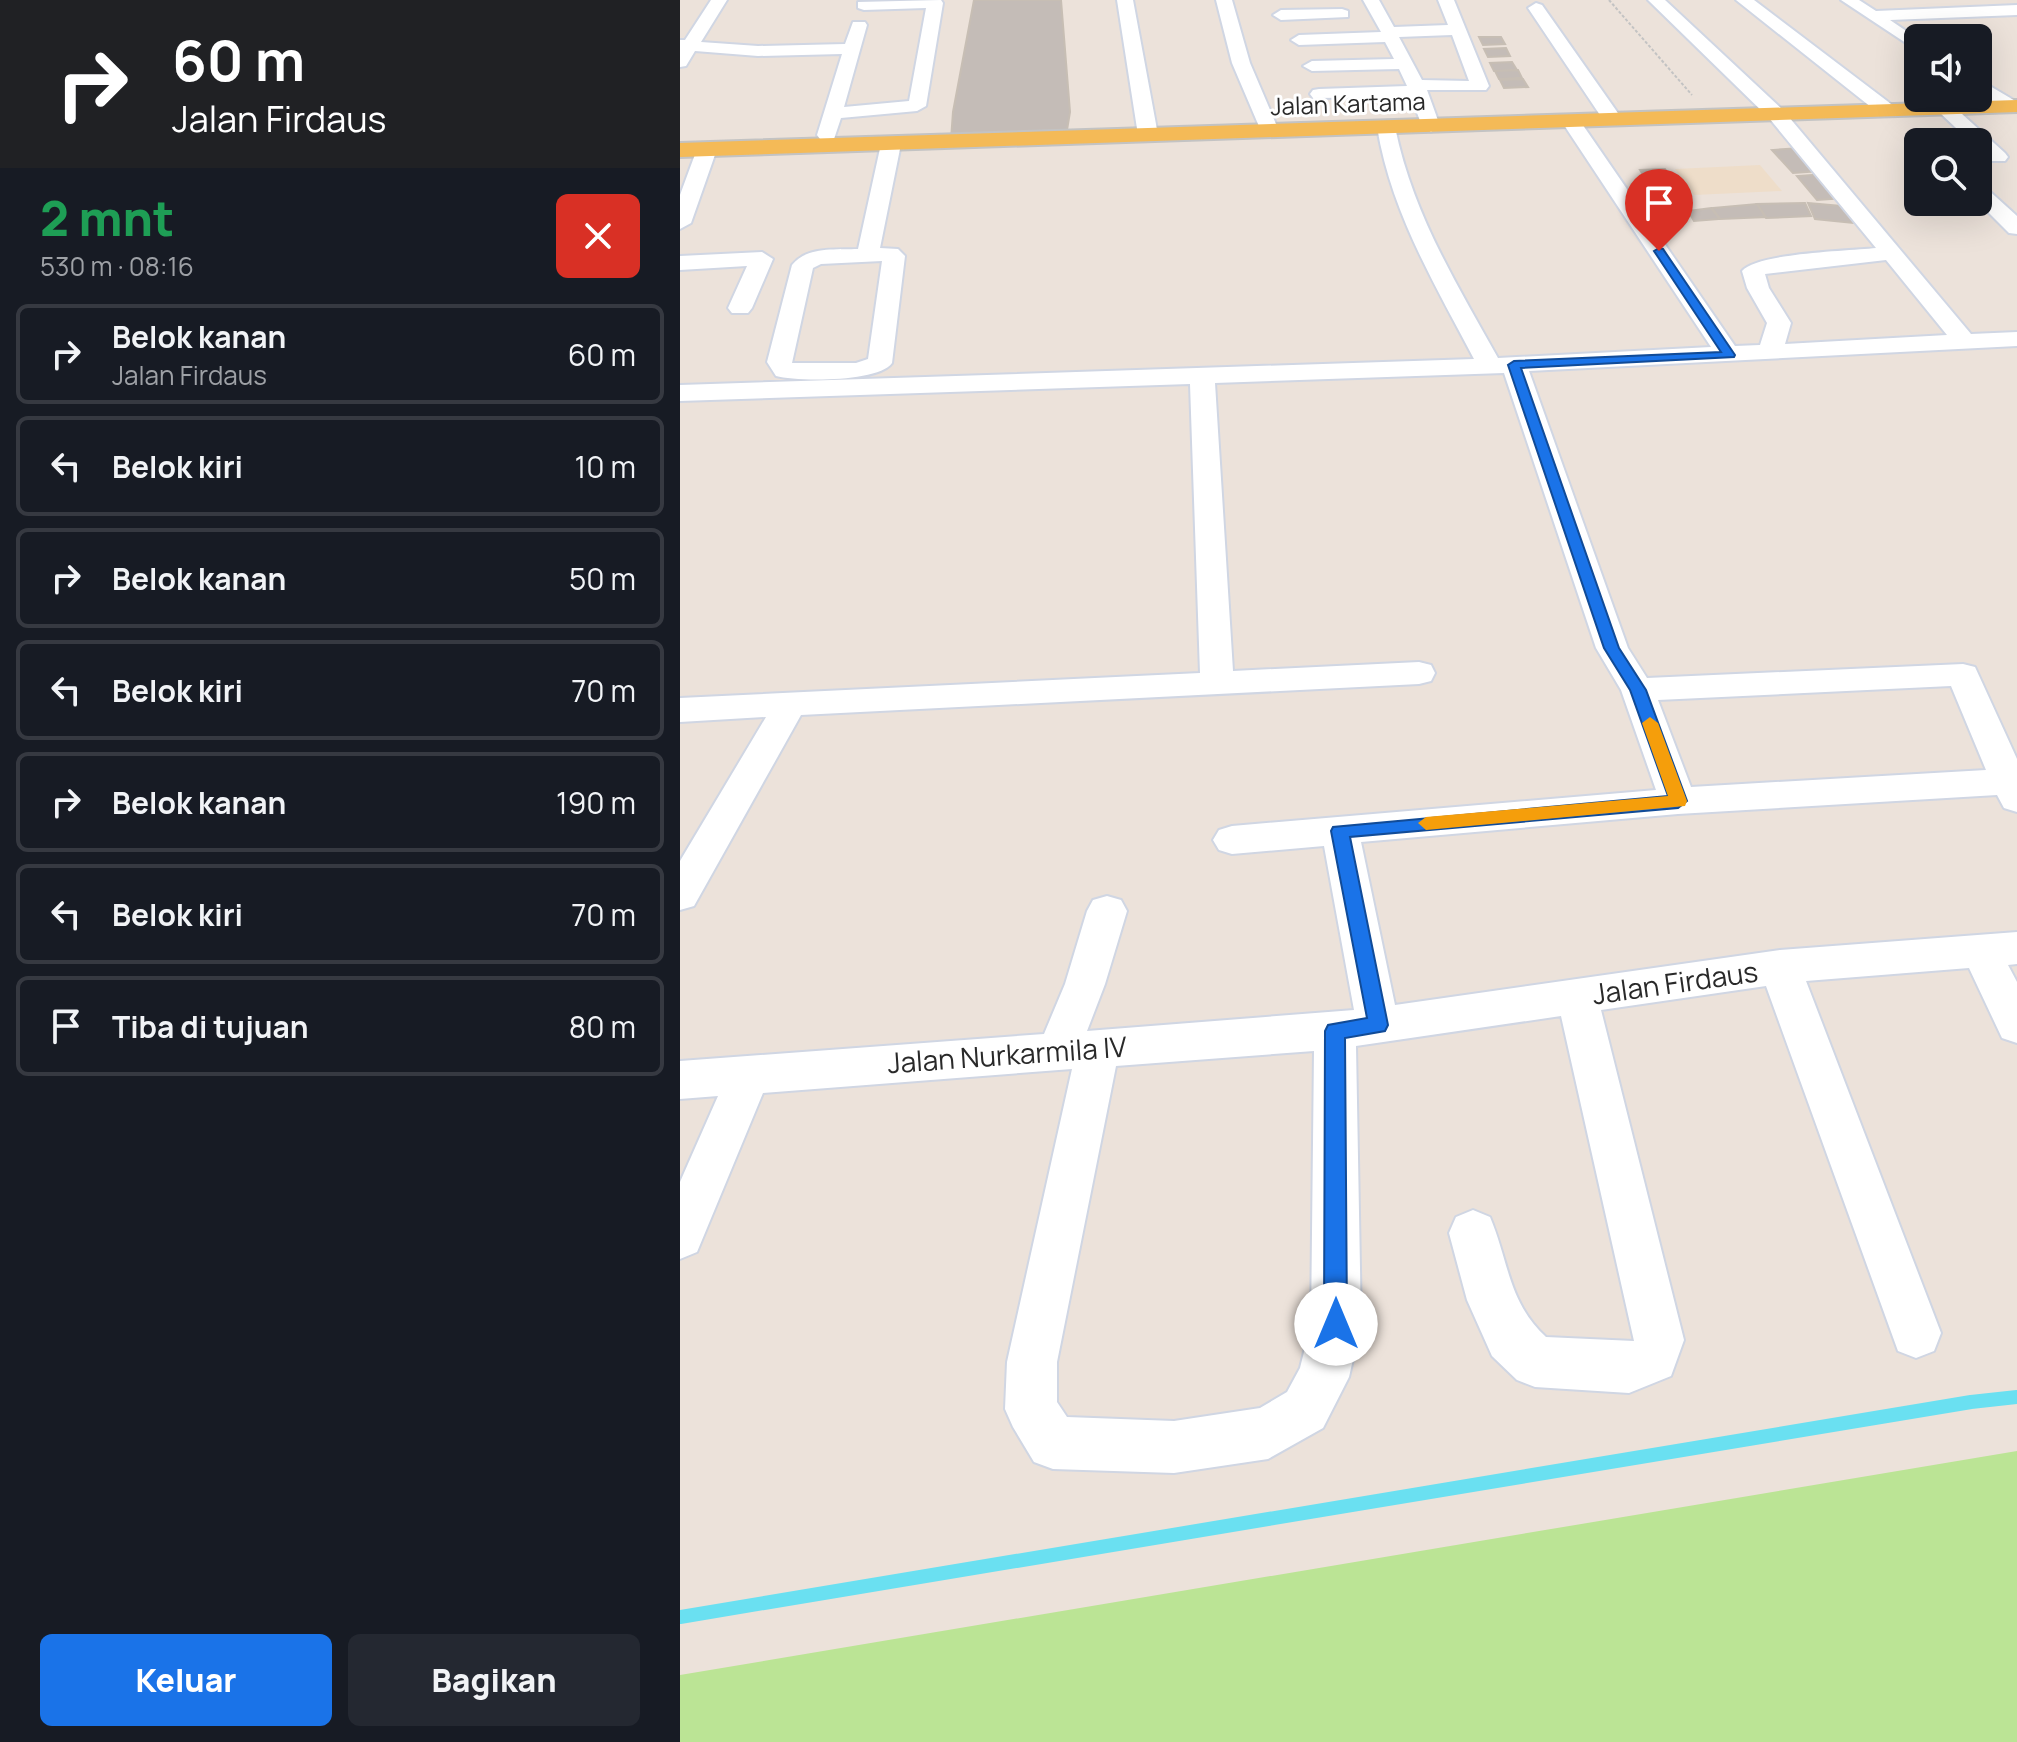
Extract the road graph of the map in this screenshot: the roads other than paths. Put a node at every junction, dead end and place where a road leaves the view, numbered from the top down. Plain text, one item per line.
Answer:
1 (1125, 0) edge
2 (1224, 0) edge
3 (1371, 0) edge
4 (1446, 0) edge
5 (1656, 0) edge
6 (1744, 0) edge
7 (1894, 0) edge
8 (1850, 1) edge
9 (717, 3) edge
10 (865, 3) edge
11 (1534, 4) edge
12 (1347, 7) edge
13 (2017, 10) edge
14 (1281, 15) dead end
15 (1873, 16) junction
16 (1459, 30) junction
17 (1360, 36) junction
18 (1904, 37) edge
19 (1299, 40) dead end
20 (685, 45) edge
21 (854, 49) junction
22 (1469, 53) junction
23 (1442, 54) dead end
24 (1407, 58) junction
25 (680, 62) edge
26 (1312, 66) dead end
27 (1480, 86) junction
28 (1417, 88) junction
29 (1992, 92) edge
30 (1319, 94) dead end
31 (2015, 106) edge
32 (1992, 107) edge
33 (1904, 110) edge
34 (1888, 111) junction
35 (1949, 112) edge
36 (834, 113) junction
37 (1776, 114) junction
38 (1613, 120) junction
39 (1571, 122) junction
40 (1497, 125) junction
41 (1431, 126) junction
42 (1386, 127) junction
43 (1270, 131) junction
44 (1148, 135) junction
45 (891, 144) junction
46 (824, 145) junction
47 (707, 149) junction
48 (680, 150) edge
49 (1998, 158) edge
50 (1992, 204) edge
51 (680, 223) edge
52 (2017, 228) edge
53 (1893, 253) junction
54 (868, 255) junction
55 (680, 263) edge
56 (740, 308) dead end
57 (2017, 339) edge
58 (1965, 342) junction
59 (1770, 353) junction
60 (1729, 355) junction
61 (1502, 365) junction
62 (1202, 376) junction
63 (680, 393) edge
64 (1419, 673) dead end
65 (1217, 684) junction
66 (1638, 690) junction
67 (789, 707) junction
68 (680, 710) edge
69 (2013, 790) edge
70 (1678, 801) junction
71 (1340, 831) junction
72 (1232, 840) dead end
73 (680, 895) edge
74 (1107, 911) dead end
75 (1999, 949) edge
76 (1780, 967) junction
77 (1577, 995) junction
78 (2017, 1025) edge
79 (1357, 1028) junction
80 (1078, 1048) junction
81 (749, 1074) junction
82 (680, 1080) edge
83 (1473, 1233) dead end
84 (680, 1236) edge
85 (1916, 1333) dead end

1 - 44 street
2 - 43 street
3 - 16 street
4 - 16 street
5 - 37 street
6 - 34 street
7 - 8 street
8 - 15 street
9 - 20 street
10 - 21 street
10 - 36 street
11 - 38 street
12 - 14 street
12 - 17 street
13 - 15 street
15 - 18 street
16 - 22 street
17 - 19 street
17 - 24 street
20 - 21 street
20 - 25 street
21 - 36 street
22 - 23 street
22 - 27 street
24 - 26 street
24 - 28 street
27 - 28 street
27 - 40 street
28 - 30 street
28 - 41 street
29 - 31 street
31 - 32 main road, Jalan Kartama
33 - 34 main road, Jalan Kartama
34 - 37 main road, Jalan Kartama
35 - 49 street
36 - 46 street
37 - 38 main road, Jalan Kartama
37 - 53 street
38 - 39 main road, Jalan Kartama
39 - 40 main road, Jalan Kartama
39 - 60 street
40 - 41 main road, Jalan Kartama
41 - 42 main road, Jalan Kartama
42 - 43 main road, Jalan Kartama
42 - 61 street
43 - 44 main road, Jalan Kartama
44 - 45 main road, Jalan Kartama
45 - 46 main road, Jalan Kartama
45 - 54 street
46 - 47 main road, Jalan Kartama
47 - 48 main road, Jalan Kartama
47 - 51 street
50 - 52 street
53 - 58 street
53 - 59 street
54 - 54 street
55 - 56 street
57 - 58 street
58 - 59 street
59 - 60 street
60 - 61 street
61 - 62 street
61 - 66 street
62 - 63 street
62 - 65 street
64 - 65 street
65 - 67 street
66 - 69 street
66 - 70 street
67 - 68 street
67 - 73 street
69 - 70 street
70 - 71 street
71 - 72 street
71 - 79 street
74 - 80 street
75 - 76 street, Jalan Firdaus
75 - 78 street
76 - 77 street, Jalan Firdaus
76 - 85 street
77 - 79 street, Jalan Firdaus
77 - 83 street
79 - 80 street, Jalan Nurkarmila IV
79 - 80 street
80 - 81 street, Jalan Nurkarmila IV
81 - 82 street, Jalan Nurkarmila IV
81 - 84 street

